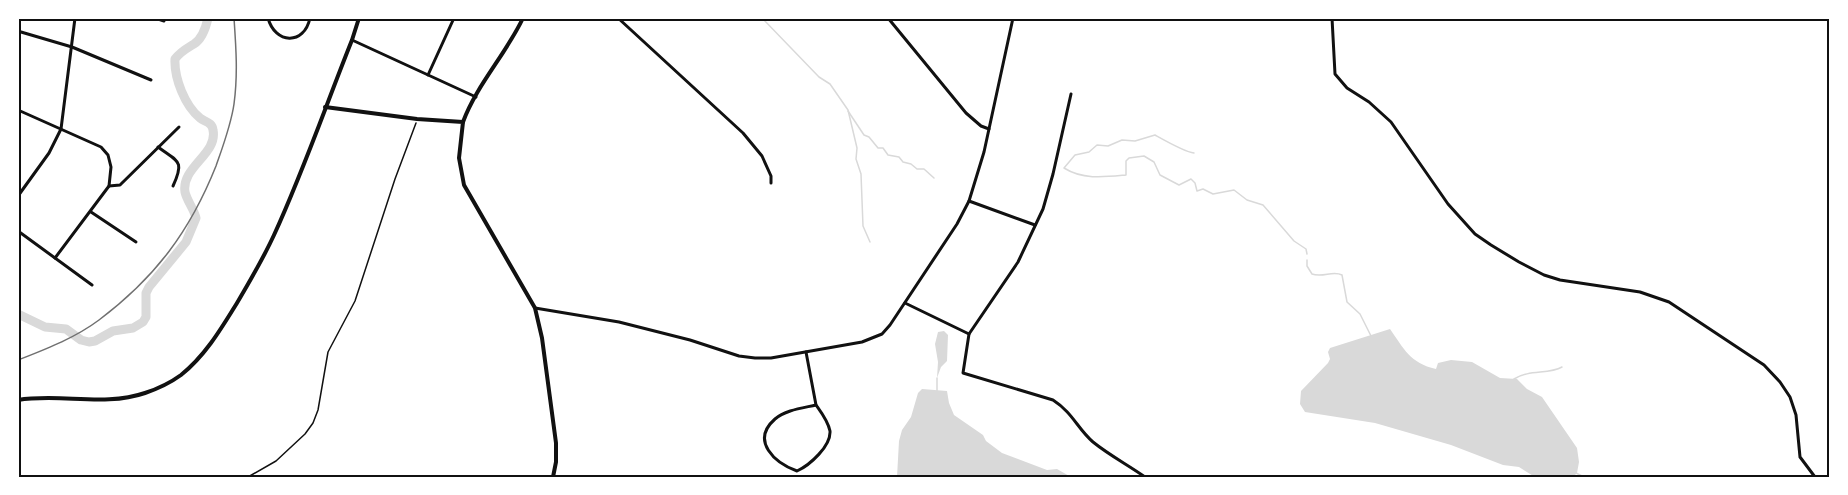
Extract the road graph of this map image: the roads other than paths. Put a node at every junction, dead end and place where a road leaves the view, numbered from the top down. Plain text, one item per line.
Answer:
1 (75, 18) edge
2 (155, 18) edge
3 (268, 18) edge
4 (310, 18) edge
5 (359, 18) edge
6 (454, 18) edge
7 (523, 18) edge
8 (618, 18) edge
9 (888, 18) edge
10 (1013, 18) edge
11 (1332, 18) edge
12 (164, 21) dead end
13 (21, 32) dead end
14 (352, 40) junction
15 (72, 47) junction
16 (428, 75) junction
17 (151, 80) dead end
18 (1071, 94) dead end
19 (476, 97) junction
20 (325, 107) junction
21 (18, 110) edge
22 (463, 122) junction
23 (179, 127) dead end
24 (61, 129) junction
25 (989, 129) junction
26 (158, 147) junction
27 (771, 183) dead end
28 (109, 186) junction
29 (173, 186) dead end
30 (18, 196) edge
31 (969, 201) junction
32 (91, 212) junction
33 (1036, 225) junction
34 (18, 231) edge
35 (136, 242) dead end
36 (55, 258) junction
37 (92, 285) dead end
38 (905, 303) junction
39 (534, 308) junction
40 (969, 334) junction
41 (806, 352) junction
42 (18, 400) edge
43 (816, 405) junction
44 (553, 477) edge
45 (1145, 477) edge
46 (1815, 477) edge

1 - 15 street
2 - 12 street
3 - 4 street
5 - 14 main road
6 - 16 street
7 - 19 main road
8 - 27 street
9 - 25 street
10 - 25 street
11 - 46 street
13 - 15 street
14 - 16 street
14 - 20 main road
15 - 17 street
15 - 24 street
16 - 19 street
18 - 33 street
19 - 22 main road
20 - 22 main road
20 - 42 main road
21 - 24 street
22 - 39 main road
23 - 26 street
24 - 28 street
24 - 30 street
25 - 31 street
26 - 28 street
26 - 29 street
28 - 32 street
31 - 33 street
31 - 38 street
32 - 35 street
32 - 36 street
33 - 40 street
34 - 36 street
36 - 37 street
38 - 40 street
38 - 41 street
39 - 41 street
39 - 44 main road
40 - 45 street
41 - 43 street
43 - 43 street

